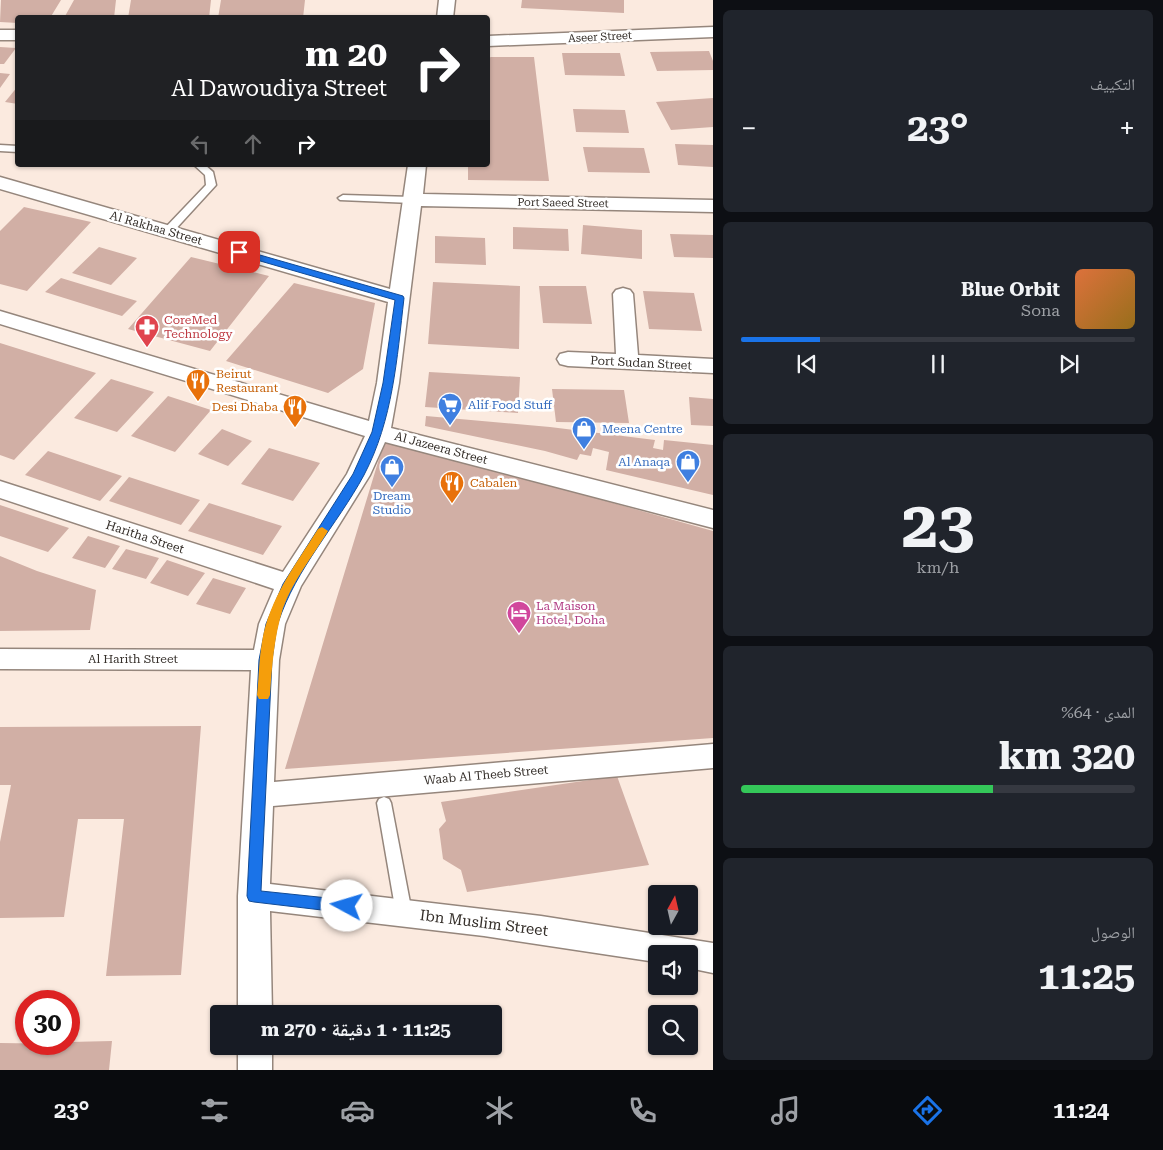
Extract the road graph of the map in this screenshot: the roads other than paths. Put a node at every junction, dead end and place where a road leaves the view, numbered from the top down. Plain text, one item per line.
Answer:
1 (446, 0) edge
2 (445, 15) edge
3 (713, 32) edge
4 (0, 35) edge
5 (15, 35) edge
6 (490, 41) edge
7 (0, 148) edge
8 (15, 149) edge
9 (201, 167) edge
10 (417, 167) edge
11 (0, 183) edge
12 (344, 198) dead end
13 (412, 200) junction
14 (713, 206) edge
15 (168, 231) junction
16 (623, 294) dead end
17 (400, 298) junction
18 (0, 317) edge
19 (568, 359) dead end
20 (627, 362) junction
21 (713, 366) edge
22 (378, 432) junction
23 (0, 489) edge
24 (713, 519) edge
25 (289, 584) junction
26 (0, 659) edge
27 (266, 660) junction
28 (713, 756) edge
29 (259, 795) junction
30 (384, 804) dead end
31 (254, 896) junction
32 (404, 913) junction
33 (713, 958) edge
34 (255, 1005) edge
35 (255, 1055) edge
36 (255, 1070) edge

1 - 2 street
3 - 6 street, Aseer Street
4 - 5 street
7 - 8 lane
9 - 15 lane
10 - 13 street
11 - 15 street, Al Rakhaa Street
12 - 13 lane
13 - 14 street, Port Saeed Street
13 - 17 street
15 - 17 street, Al Rakhaa Street
16 - 20 street
17 - 22 street
18 - 22 street, Al Jazeera Street
19 - 20 street, Port Sudan Street
20 - 21 street, Port Sudan Street
22 - 24 street, Al Jazeera Street
22 - 25 street
23 - 25 street, Haritha Street
25 - 27 street
26 - 27 street, Al Harith Street
27 - 29 street
28 - 29 street, Waab Al Theeb Street
29 - 31 street
30 - 32 lane
31 - 32 street, Ibn Muslim Street
31 - 34 street
32 - 33 street, Ibn Muslim Street
35 - 36 street

